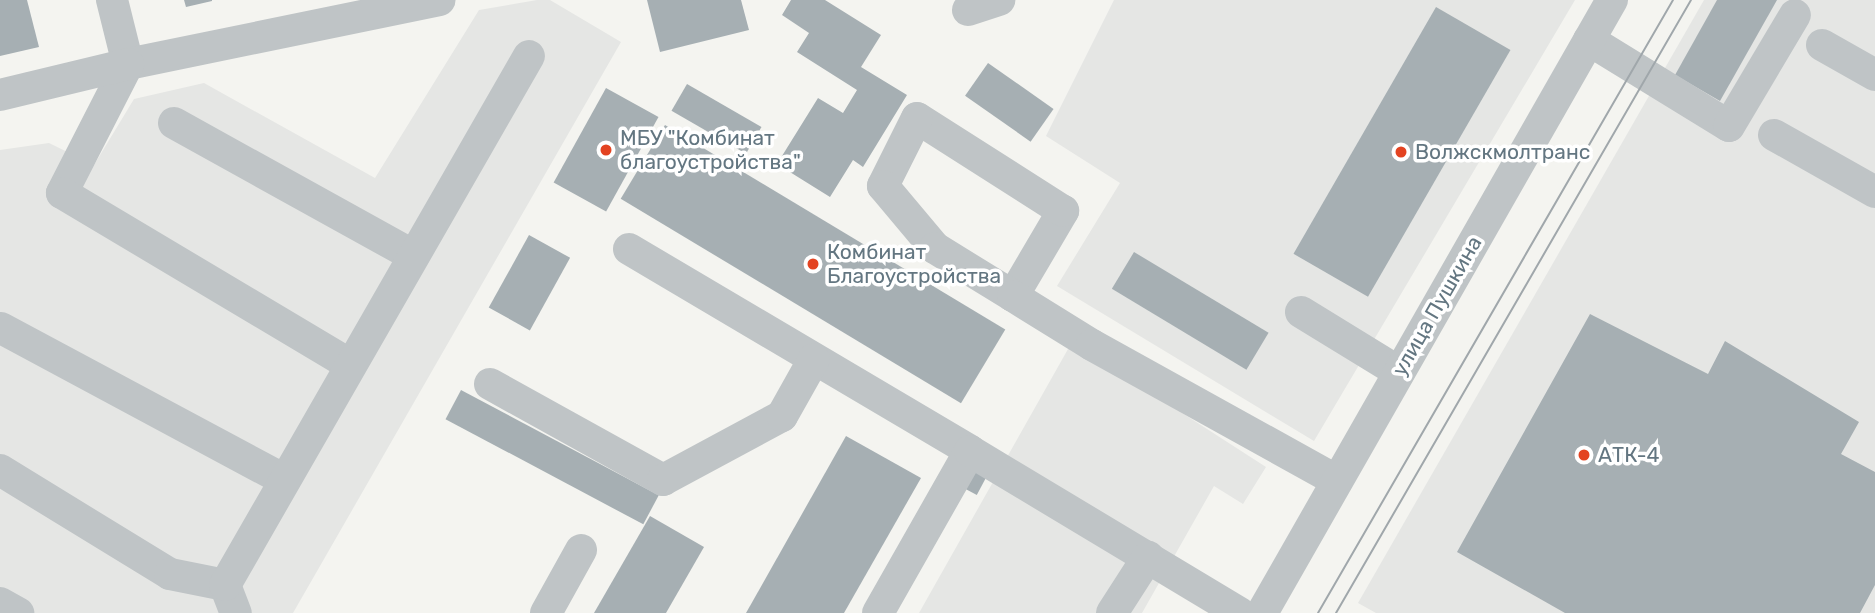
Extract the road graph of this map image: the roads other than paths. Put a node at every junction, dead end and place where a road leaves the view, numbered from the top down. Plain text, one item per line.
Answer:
1 (112, 0) edge
2 (440, 0) edge
3 (999, 0) edge
4 (1612, 0) edge
5 (968, 10) dead end
6 (1795, 15) dead end
7 (1589, 40) junction
8 (1822, 45) dead end
9 (529, 56) dead end
10 (128, 64) junction
11 (1875, 75) edge
12 (0, 95) edge
13 (174, 123) dead end
14 (1774, 135) dead end
15 (1875, 192) edge
16 (629, 249) dead end
17 (414, 256) junction
18 (1013, 296) junction
19 (1301, 312) dead end
20 (1, 328) edge
21 (814, 359) junction
22 (351, 365) junction
23 (1399, 373) junction
24 (490, 384) dead end
25 (970, 451) junction
26 (0, 470) edge
27 (284, 480) junction
28 (1337, 481) junction
29 (581, 550) dead end
30 (1148, 557) junction
31 (230, 599) edge
32 (0, 603) edge
33 (18, 613) edge
34 (546, 613) edge
35 (878, 613) edge
36 (1112, 613) edge
37 (1240, 613) edge
38 (1262, 613) edge

1 - 10 street
2 - 10 street
3 - 5 street
4 - 7 street, улица Пушкина
6 - 7 street
7 - 23 street, улица Пушкина
8 - 11 street
9 - 17 street
10 - 12 street
10 - 22 street
13 - 17 street
14 - 15 street
16 - 21 street
17 - 22 street
18 - 18 street
18 - 28 street
19 - 23 street
20 - 27 street
21 - 24 street
21 - 25 street
22 - 27 street
23 - 28 street, улица Пушкина
25 - 30 street
25 - 35 street
26 - 31 street
27 - 31 street
28 - 38 street, улица Пушкина
29 - 34 street
30 - 36 street
30 - 37 street
32 - 33 street

